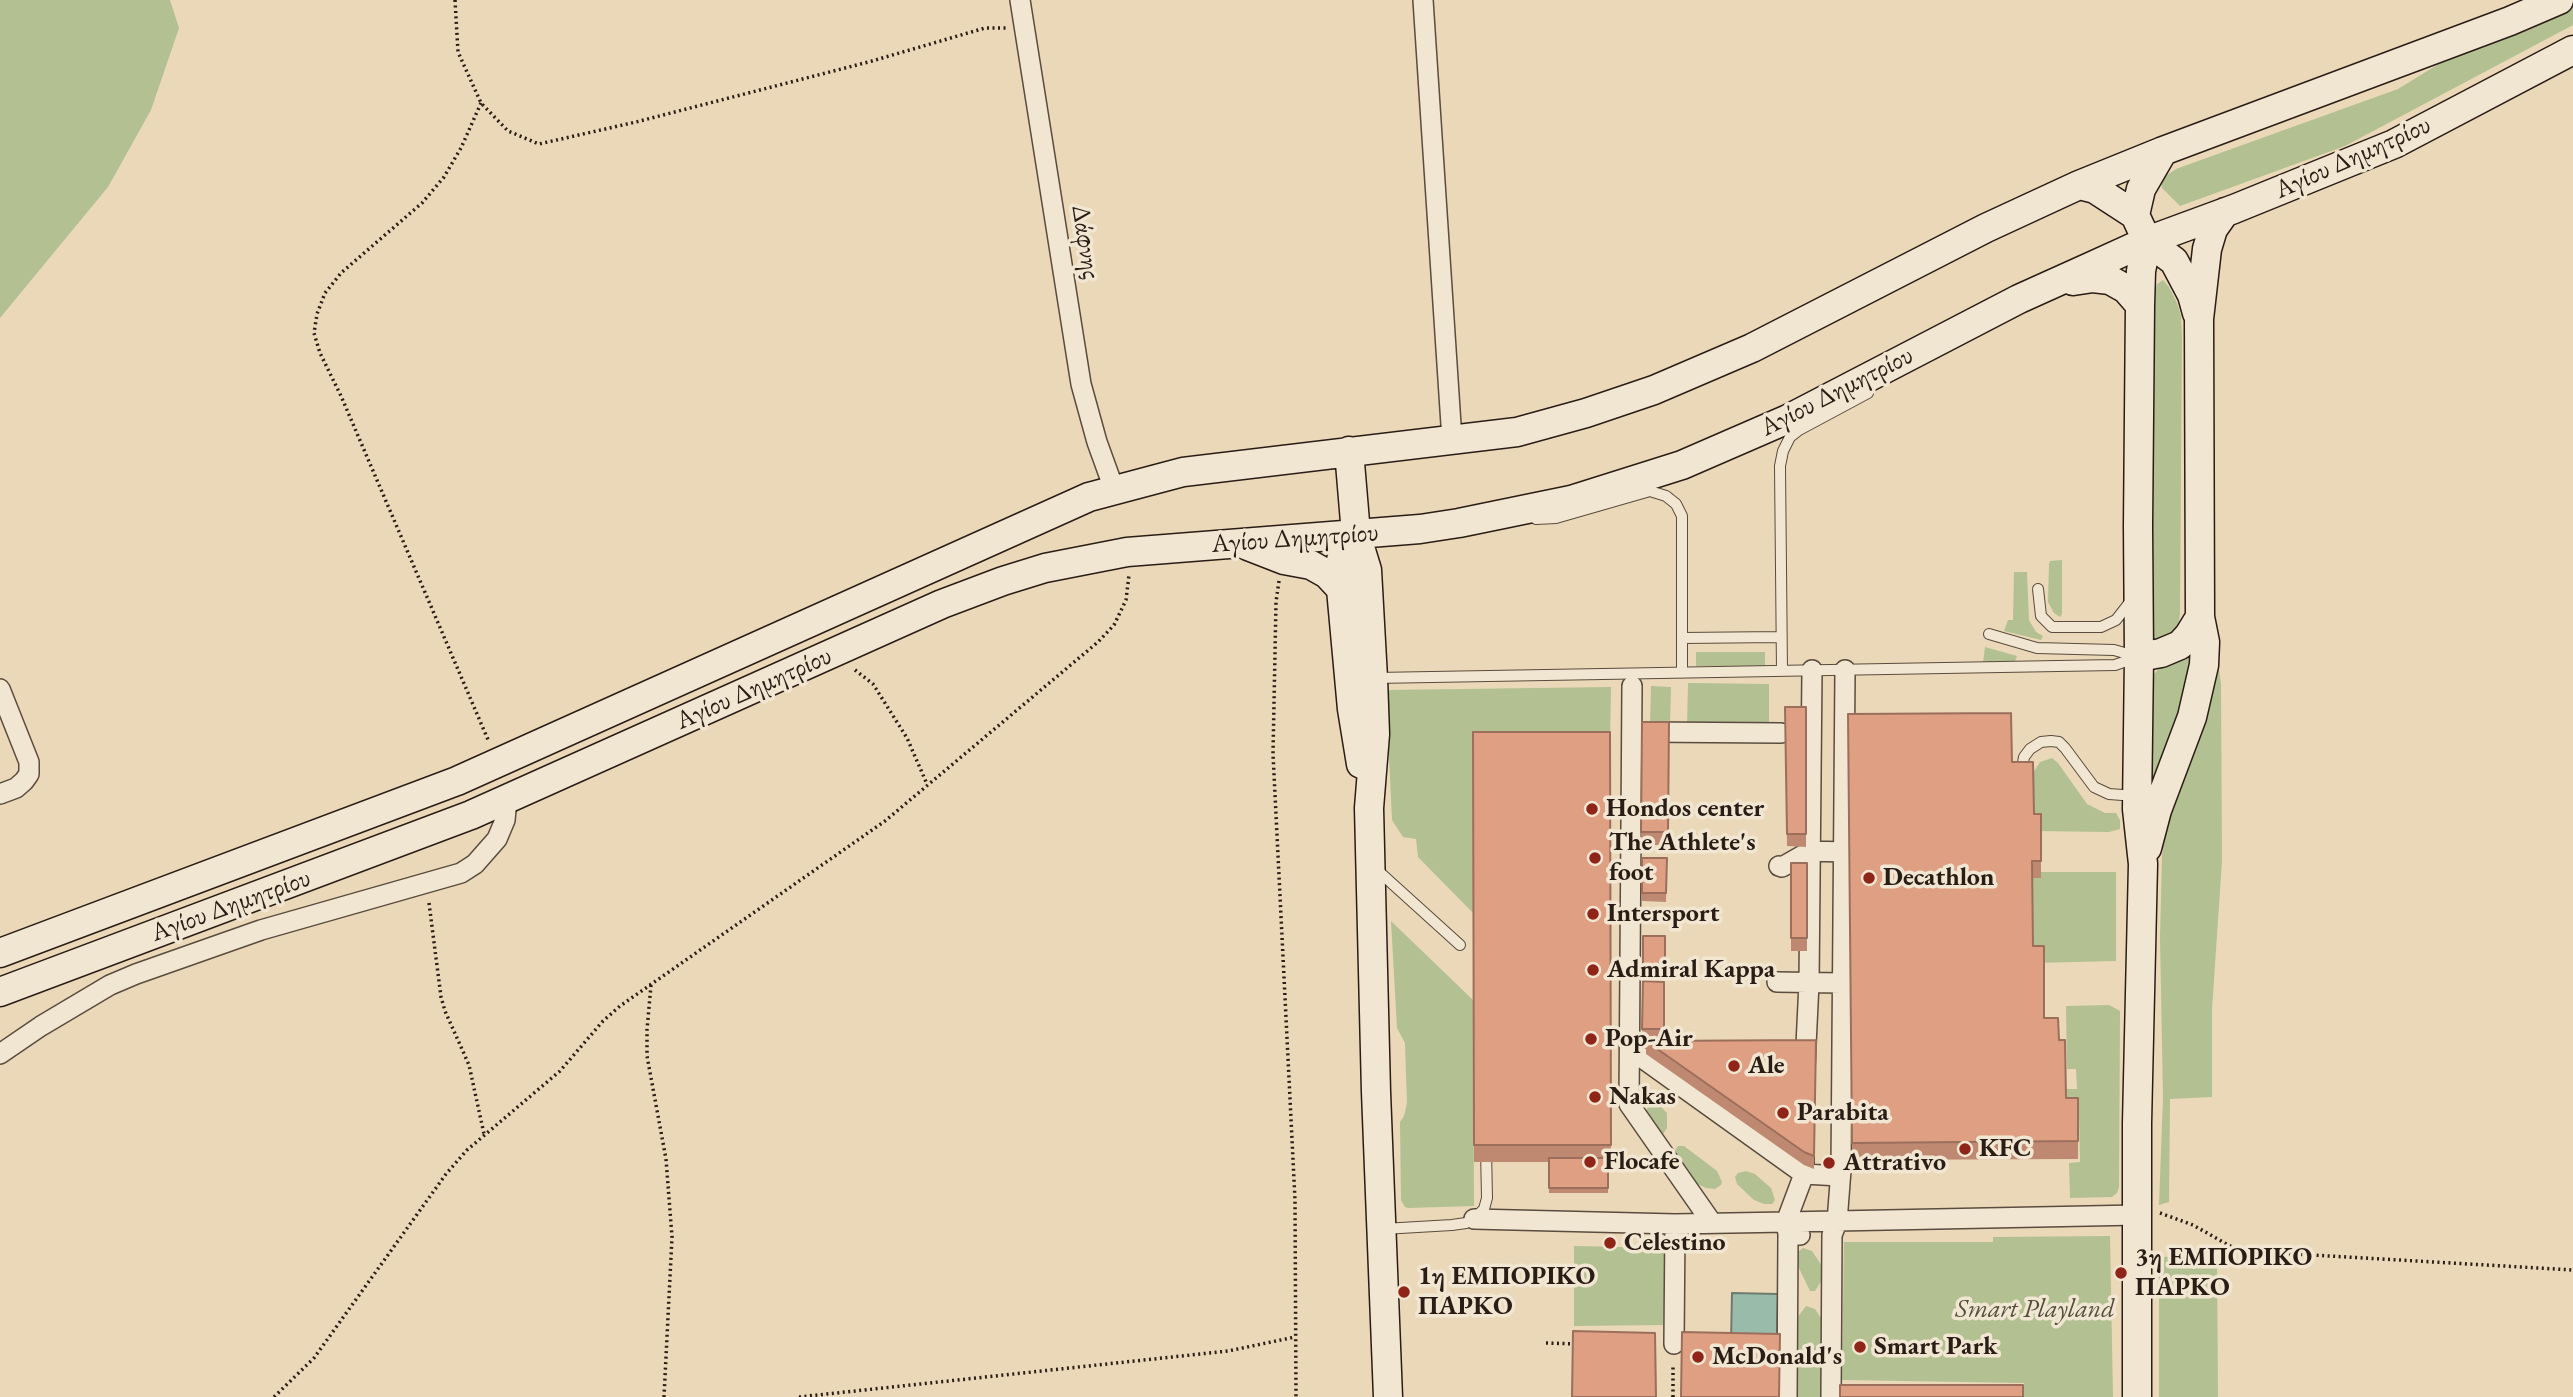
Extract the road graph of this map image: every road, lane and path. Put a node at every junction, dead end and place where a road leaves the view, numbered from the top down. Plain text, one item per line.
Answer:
1 (455, 0) edge
2 (1020, 0) edge
3 (1423, 0) edge
4 (2558, 0) edge
5 (1026, 31) junction
6 (2573, 50) edge
7 (481, 103) junction
8 (2163, 151) junction
9 (2079, 185) junction
10 (2225, 212) junction
11 (2135, 215) junction
12 (2147, 241) junction
13 (2049, 285) junction
14 (2140, 305) junction
15 (2199, 318) junction
16 (1894, 364) junction
17 (1452, 440) junction
18 (1349, 451) junction
19 (1114, 489) junction
20 (1508, 514) junction
21 (2138, 526) junction
22 (1356, 534) junction
23 (1239, 543) junction
24 (1127, 552) junction
25 (1284, 560) junction
26 (1341, 589) junction
27 (2038, 589) dead end
28 (2200, 617) junction
29 (1989, 634) dead end
30 (1780, 637) junction
31 (1682, 638) junction
32 (834, 653) junction
33 (2139, 657) junction
34 (1812, 670) junction
35 (1845, 670) junction
36 (1782, 671) junction
37 (1682, 673) junction
38 (1373, 678) junction
39 (1632, 686) dead end
40 (0, 689) edge
41 (1632, 732) junction
42 (1781, 733) dead end
43 (498, 763) junction
44 (2021, 782) edge
45 (927, 784) junction
46 (0, 794) edge
47 (2137, 796) junction
48 (508, 799) junction
49 (1369, 808) junction
50 (1810, 851) junction
51 (1844, 852) junction
52 (1370, 864) junction
53 (2143, 864) junction
54 (1779, 866) dead end
55 (426, 884) junction
56 (1460, 944) dead end
57 (0, 953) edge
58 (1777, 982) dead end
59 (1809, 983) junction
60 (1841, 983) junction
61 (651, 985) junction
62 (0, 992) edge
63 (1631, 1050) junction
64 (0, 1054) edge
65 (1805, 1083) edge
66 (1805, 1124) edge
67 (1485, 1131) edge
68 (484, 1134) junction
69 (1804, 1174) junction
70 (1840, 1176) junction
71 (2127, 1216) junction
72 (1474, 1219) junction
73 (1712, 1223) junction
74 (1675, 1224) junction
75 (1382, 1228) junction
76 (1787, 1228) junction
77 (1834, 1229) junction
78 (2573, 1270) edge
79 (1294, 1337) junction
80 (1546, 1343) dead end
81 (1586, 1344) edge
82 (1674, 1344) joint
83 (274, 1397) edge
84 (664, 1397) edge
85 (799, 1397) edge
86 (1296, 1397) edge
87 (1388, 1397) edge
88 (1673, 1397) edge
89 (1787, 1397) edge
90 (1831, 1397) edge
91 (2137, 1397) edge

1 - 7 path
2 - 5 street, Δάφνης
3 - 17 street
4 - 8 street, Αγίου Δημητρίου
5 - 7 path
5 - 19 street, Δάφνης
6 - 10 street, Αγίου Δημητρίου
7 - 43 path
8 - 9 street, Αγίου Δημητρίου
8 - 11 street
9 - 11 street
9 - 17 street, Αγίου Δημητρίου
10 - 12 street, Αγίου Δημητρίου
10 - 15 street
11 - 12 street
12 - 13 street, Αγίου Δημητρίου
12 - 14 street
12 - 15 street
13 - 14 street
13 - 16 street, Αγίου Δημητρίου
14 - 21 street
15 - 28 street
16 - 20 street, Αγίου Δημητρίου
16 - 30 lane
17 - 18 street, Αγίου Δημητρίου
18 - 19 street, Αγίου Δημητρίου
18 - 22 street
19 - 43 street, Αγίου Δημητρίου
20 - 22 street, Αγίου Δημητρίου
20 - 31 lane
21 - 27 lane
21 - 33 street
22 - 23 street, Αγίου Δημητρίου
22 - 26 street
22 - 38 street
23 - 24 street, Αγίου Δημητρίου
23 - 25 street
24 - 32 street, Αγίου Δημητρίου
24 - 45 path
25 - 26 street
25 - 79 path
26 - 49 street
28 - 33 street
28 - 53 street
29 - 33 lane
30 - 31 lane
30 - 36 lane
31 - 37 lane
32 - 45 path
32 - 48 street, Αγίου Δημητρίου
33 - 35 lane
33 - 47 street
34 - 35 lane
34 - 36 lane
34 - 50 street
35 - 51 street
36 - 37 lane
37 - 38 lane
38 - 49 street
39 - 41 street
40 - 46 street
41 - 42 street
41 - 63 street
43 - 57 street, Αγίου Δημητρίου
44 - 47 lane
45 - 61 path
47 - 53 street
48 - 55 street
48 - 62 street, Αγίου Δημητρίου
49 - 52 street
50 - 51 street
50 - 54 street
50 - 59 street
51 - 60 street
52 - 56 lane
52 - 75 street
53 - 71 street
55 - 64 street
55 - 68 path
58 - 59 street
59 - 60 street
59 - 65 street
60 - 70 street
61 - 68 path
61 - 84 path
63 - 69 street
63 - 73 street
66 - 69 street
67 - 72 lane
68 - 83 path
69 - 70 street
69 - 76 street
70 - 77 street
71 - 77 street
71 - 78 path
71 - 91 street
72 - 74 street
72 - 75 lane
73 - 74 street
73 - 76 street
74 - 82 street
75 - 87 street
76 - 77 street
76 - 89 street
77 - 90 street
79 - 85 path
79 - 86 path
80 - 81 path
82 - 88 path

